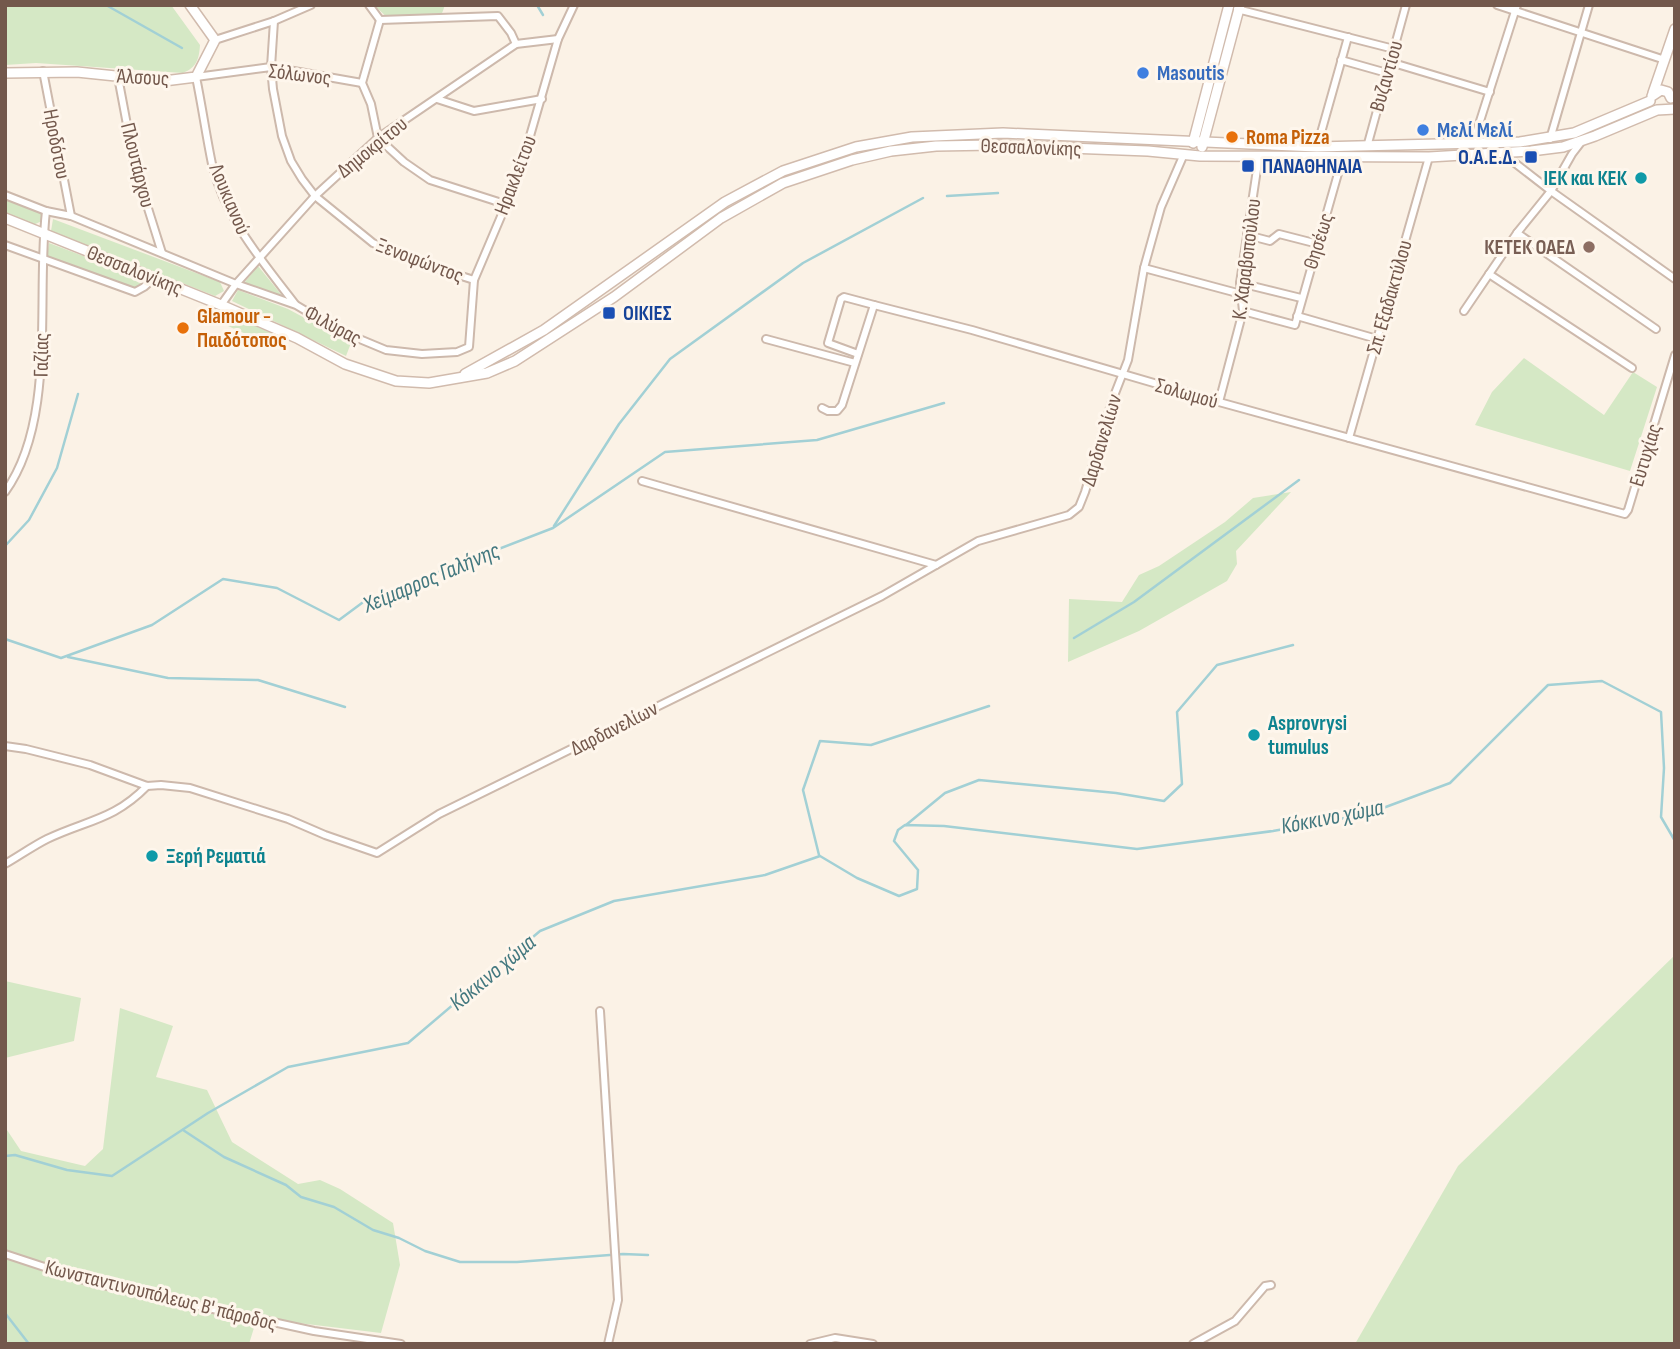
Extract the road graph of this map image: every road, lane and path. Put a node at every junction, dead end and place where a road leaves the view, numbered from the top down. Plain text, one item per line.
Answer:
1 (190, 5) edge
2 (311, 5) edge
3 (369, 5) edge
4 (573, 5) edge
5 (1406, 5) edge
6 (1497, 5) edge
7 (1589, 5) edge
8 (1229, 6) edge
9 (1239, 7) edge
10 (1516, 8) edge
11 (380, 20) junction
12 (274, 21) junction
13 (1675, 29) edge
14 (1580, 32) junction
15 (1348, 37) junction
16 (558, 39) junction
17 (215, 40) junction
18 (516, 44) junction
19 (1394, 49) junction
20 (1341, 60) junction
21 (1665, 61) junction
22 (1390, 62) junction
23 (271, 67) junction
24 (43, 72) junction
25 (5, 73) edge
26 (1387, 73) junction
27 (118, 77) junction
28 (196, 77) junction
29 (362, 83) junction
30 (1490, 92) junction
31 (1670, 95) edge
32 (1652, 97) junction
33 (437, 99) junction
34 (542, 99) junction
35 (1666, 109) edge
36 (378, 138) junction
37 (1550, 139) junction
38 (1582, 141) junction
39 (1194, 143) junction
40 (1473, 144) junction
41 (1367, 146) junction
42 (1317, 147) junction
43 (1502, 153) junction
44 (1184, 154) junction
45 (1200, 156) junction
46 (1259, 156) junction
47 (1343, 156) junction
48 (1429, 157) junction
49 (1551, 191) junction
50 (5, 195) edge
51 (315, 196) junction
52 (505, 204) junction
53 (46, 211) junction
54 (71, 216) junction
55 (5, 218) edge
56 (1517, 233) junction
57 (43, 235) junction
58 (1247, 235) junction
59 (5, 244) edge
60 (1318, 244) junction
61 (162, 253) junction
62 (259, 257) junction
63 (42, 258) junction
64 (1144, 268) junction
65 (1489, 274) junction
66 (155, 277) junction
67 (1675, 279) edge
68 (474, 281) junction
69 (236, 284) junction
70 (1240, 284) junction
71 (1241, 294) junction
72 (1301, 298) junction
73 (221, 305) junction
74 (874, 305) junction
75 (296, 306) junction
76 (1242, 311) junction
77 (1464, 311) dead end
78 (1297, 316) junction
79 (1656, 329) dead end
80 (766, 339) dead end
81 (1377, 339) junction
82 (469, 346) joint
83 (858, 354) junction
84 (1675, 355) edge
85 (855, 363) junction
86 (1632, 368) dead end
87 (1123, 374) junction
88 (460, 376) junction
89 (1219, 402) junction
90 (822, 408) dead end
91 (1349, 438) junction
92 (642, 481) dead end
93 (5, 492) edge
94 (1625, 514) joint
95 (937, 566) junction
96 (5, 746) edge
97 (146, 786) junction
98 (5, 864) edge
99 (600, 1011) dead end
100 (5, 1254) edge
101 (1270, 1285) dead end
102 (401, 1344) edge
103 (608, 1344) edge
104 (810, 1344) edge
105 (873, 1344) edge
106 (1193, 1344) edge

1 - 17 main road
2 - 12 street
3 - 11 street
4 - 16 street, Ηρακλείτου
5 - 19 street, Βυζαντίου
6 - 10 street
7 - 14 street
8 - 9 street
8 - 39 main road
9 - 15 street
9 - 39 main road
10 - 14 street
10 - 30 street
11 - 18 street
11 - 29 street
12 - 17 street
12 - 23 street, Ξενοφώντος
13 - 21 main road
14 - 21 street
14 - 37 street
15 - 19 street
15 - 20 street
16 - 18 street, Δημοκρίτου
16 - 34 street, Ηρακλείτου
17 - 28 main road, Άλσους
18 - 33 street, Δημοκρίτου
19 - 22 street, Βυζαντίου
20 - 26 street
20 - 42 street
21 - 31 main road
21 - 32 main road
22 - 26 street, Βυζαντίου
22 - 30 street
23 - 28 street, Σόλωνος
23 - 29 street, Σόλωνος
23 - 51 street, Ξενοφώντος
24 - 25 main road, Άλσους
24 - 27 main road, Άλσους
24 - 54 street, Ηροδότου
26 - 41 street, Βυζαντίου
27 - 28 main road, Άλσους
27 - 61 street, Πλουτάρχου
28 - 62 street, Λουκιανού
29 - 36 street
30 - 40 street
31 - 32 main road, Θεσσαλονίκης
31 - 35 main road
32 - 35 main road
32 - 37 main road, Θεσσαλονίκης
33 - 34 street
33 - 36 street, Δημοκρίτου
34 - 52 street, Ηρακλείτου
35 - 38 main road, Θεσσαλονίκης
36 - 51 street, Δημοκρίτου
36 - 52 street
37 - 40 main road, Θεσσαλονίκης
38 - 43 main road, Θεσσαλονίκης
38 - 49 street
39 - 42 main road, Θεσσαλονίκης
39 - 44 main road
39 - 45 main road
39 - 88 main road, Θεσσαλονίκης
40 - 41 main road, Θεσσαλονίκης
41 - 42 main road, Θεσσαλονίκης
43 - 48 main road, Θεσσαλονίκης
43 - 49 street
44 - 45 main road, Θεσσαλονίκης
44 - 64 street
44 - 88 main road, Θεσσαλονίκης
45 - 46 main road, Θεσσαλονίκης
46 - 47 main road, Θεσσαλονίκης
46 - 58 street, Κ. Χαραβοπούλου
47 - 48 main road, Θεσσαλονίκης
47 - 60 street, Θησέως
48 - 81 street, Σπ. Εξαδακτύλου
49 - 56 street
49 - 67 street
50 - 53 street, Φιλύρας
51 - 62 street, Δημοκρίτου
51 - 68 street, Ξενοφώντος
52 - 68 street, Ηρακλείτου
53 - 54 street, Φιλύρας
53 - 57 street, Γαζίας
54 - 61 street, Φιλύρας
55 - 57 main road, Θεσσαλονίκης
56 - 65 street
56 - 79 street
57 - 63 street, Γαζίας
57 - 66 main road, Θεσσαλονίκης
58 - 60 street
58 - 70 street, Κ. Χαραβοπούλου
59 - 63 street
60 - 72 street, Θησέως
61 - 69 street, Φιλύρας
62 - 69 street, Δημοκρίτου
62 - 75 street, Λουκιανού
63 - 66 street
63 - 93 street, Γαζίας
64 - 71 street
64 - 87 street
65 - 77 street
65 - 86 street
66 - 73 main road, Θεσσαλονίκης
68 - 82 street, Ηρακλείτου
69 - 73 street, Δημοκρίτου
69 - 75 street, Φιλύρας
70 - 71 street, Κ. Χαραβοπούλου
70 - 72 street
71 - 76 street, Κ. Χαραβοπούλου
72 - 78 street, Θησέως
73 - 88 main road, Θεσσαλονίκης
74 - 83 street
74 - 83 street, Σολωμού
74 - 87 street, Σολωμού
75 - 82 street, Φιλύρας
76 - 78 street, Θησέως
76 - 89 street, Κ. Χαραβοπούλου
78 - 81 street
80 - 85 street
81 - 91 street, Σπ. Εξαδακτύλου
83 - 85 street
84 - 94 street, Ευτυχίας
85 - 90 street
87 - 89 street, Σολωμού
87 - 95 street, Δαρδανελίων
89 - 91 street, Σολωμού
91 - 94 street, Σολωμού
92 - 95 street
95 - 97 street, Δαρδανελίων
96 - 97 street, Δαρδανελίων
97 - 98 street
99 - 103 street
100 - 102 street, Κωνσταντινουπόλεως Β' πάροδος
101 - 106 street
104 - 105 street

